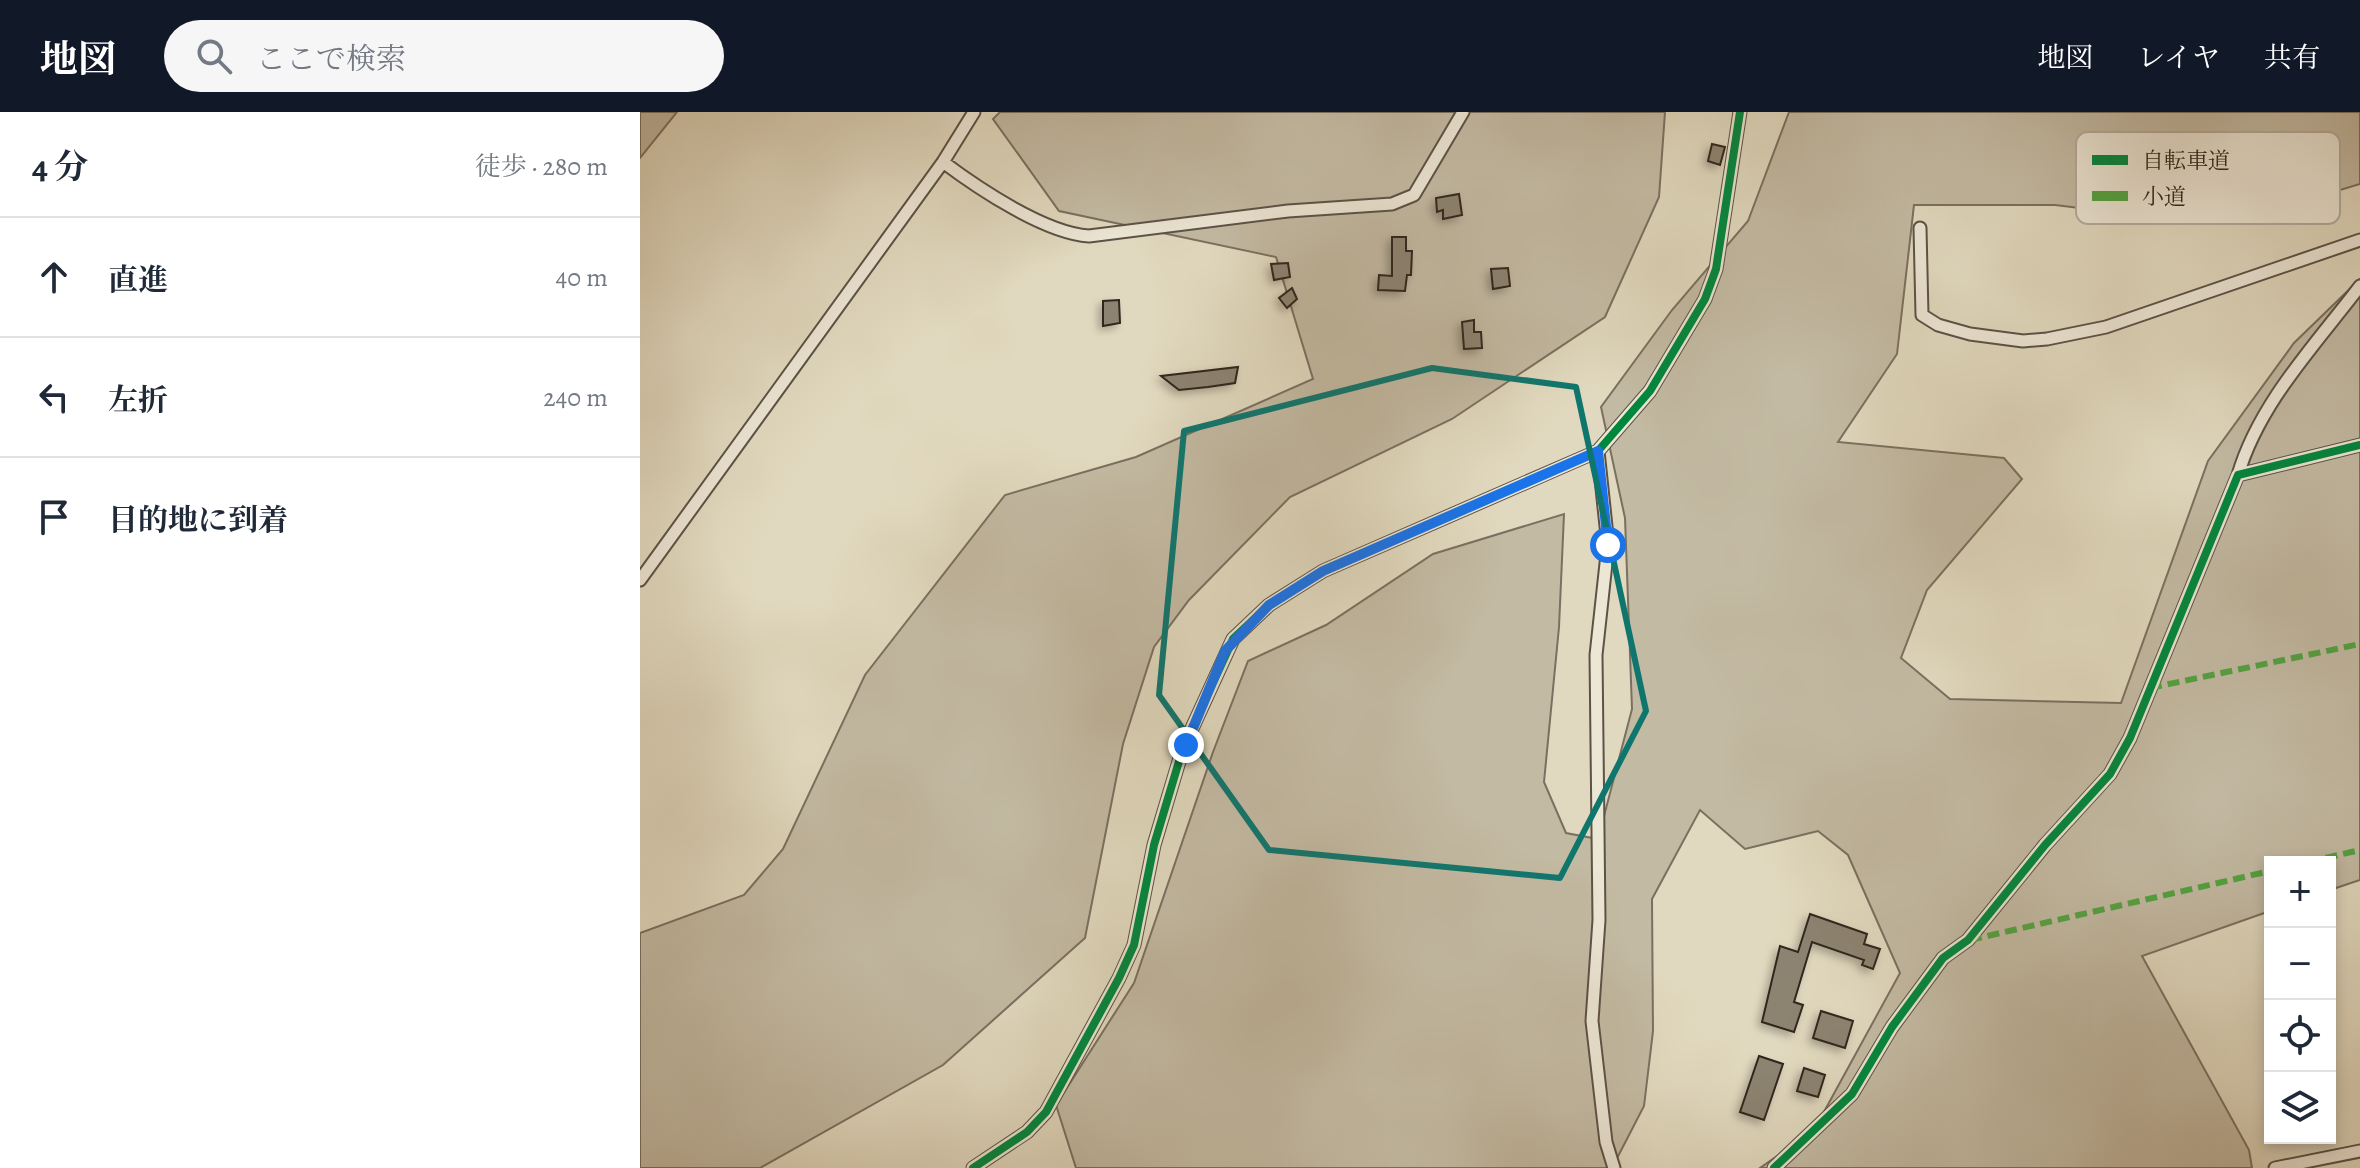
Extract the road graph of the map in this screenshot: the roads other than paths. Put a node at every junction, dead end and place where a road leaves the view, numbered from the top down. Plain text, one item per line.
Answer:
1 (974, 112) edge
2 (1463, 112) edge
3 (1740, 112) edge
4 (943, 162) junction
5 (1920, 228) dead end
6 (2360, 240) edge
7 (2360, 286) edge
8 (2360, 445) edge
9 (1598, 451) junction
10 (2238, 475) junction
11 (640, 580) edge
12 (2360, 1151) edge
13 (973, 1168) edge
14 (1614, 1168) edge
15 (1774, 1168) edge
16 (2275, 1168) edge

1 - 4 street
2 - 4 street
3 - 9 street
4 - 11 street
5 - 6 street
7 - 10 street
8 - 10 street
9 - 13 street
9 - 14 street
10 - 15 street
12 - 16 street

